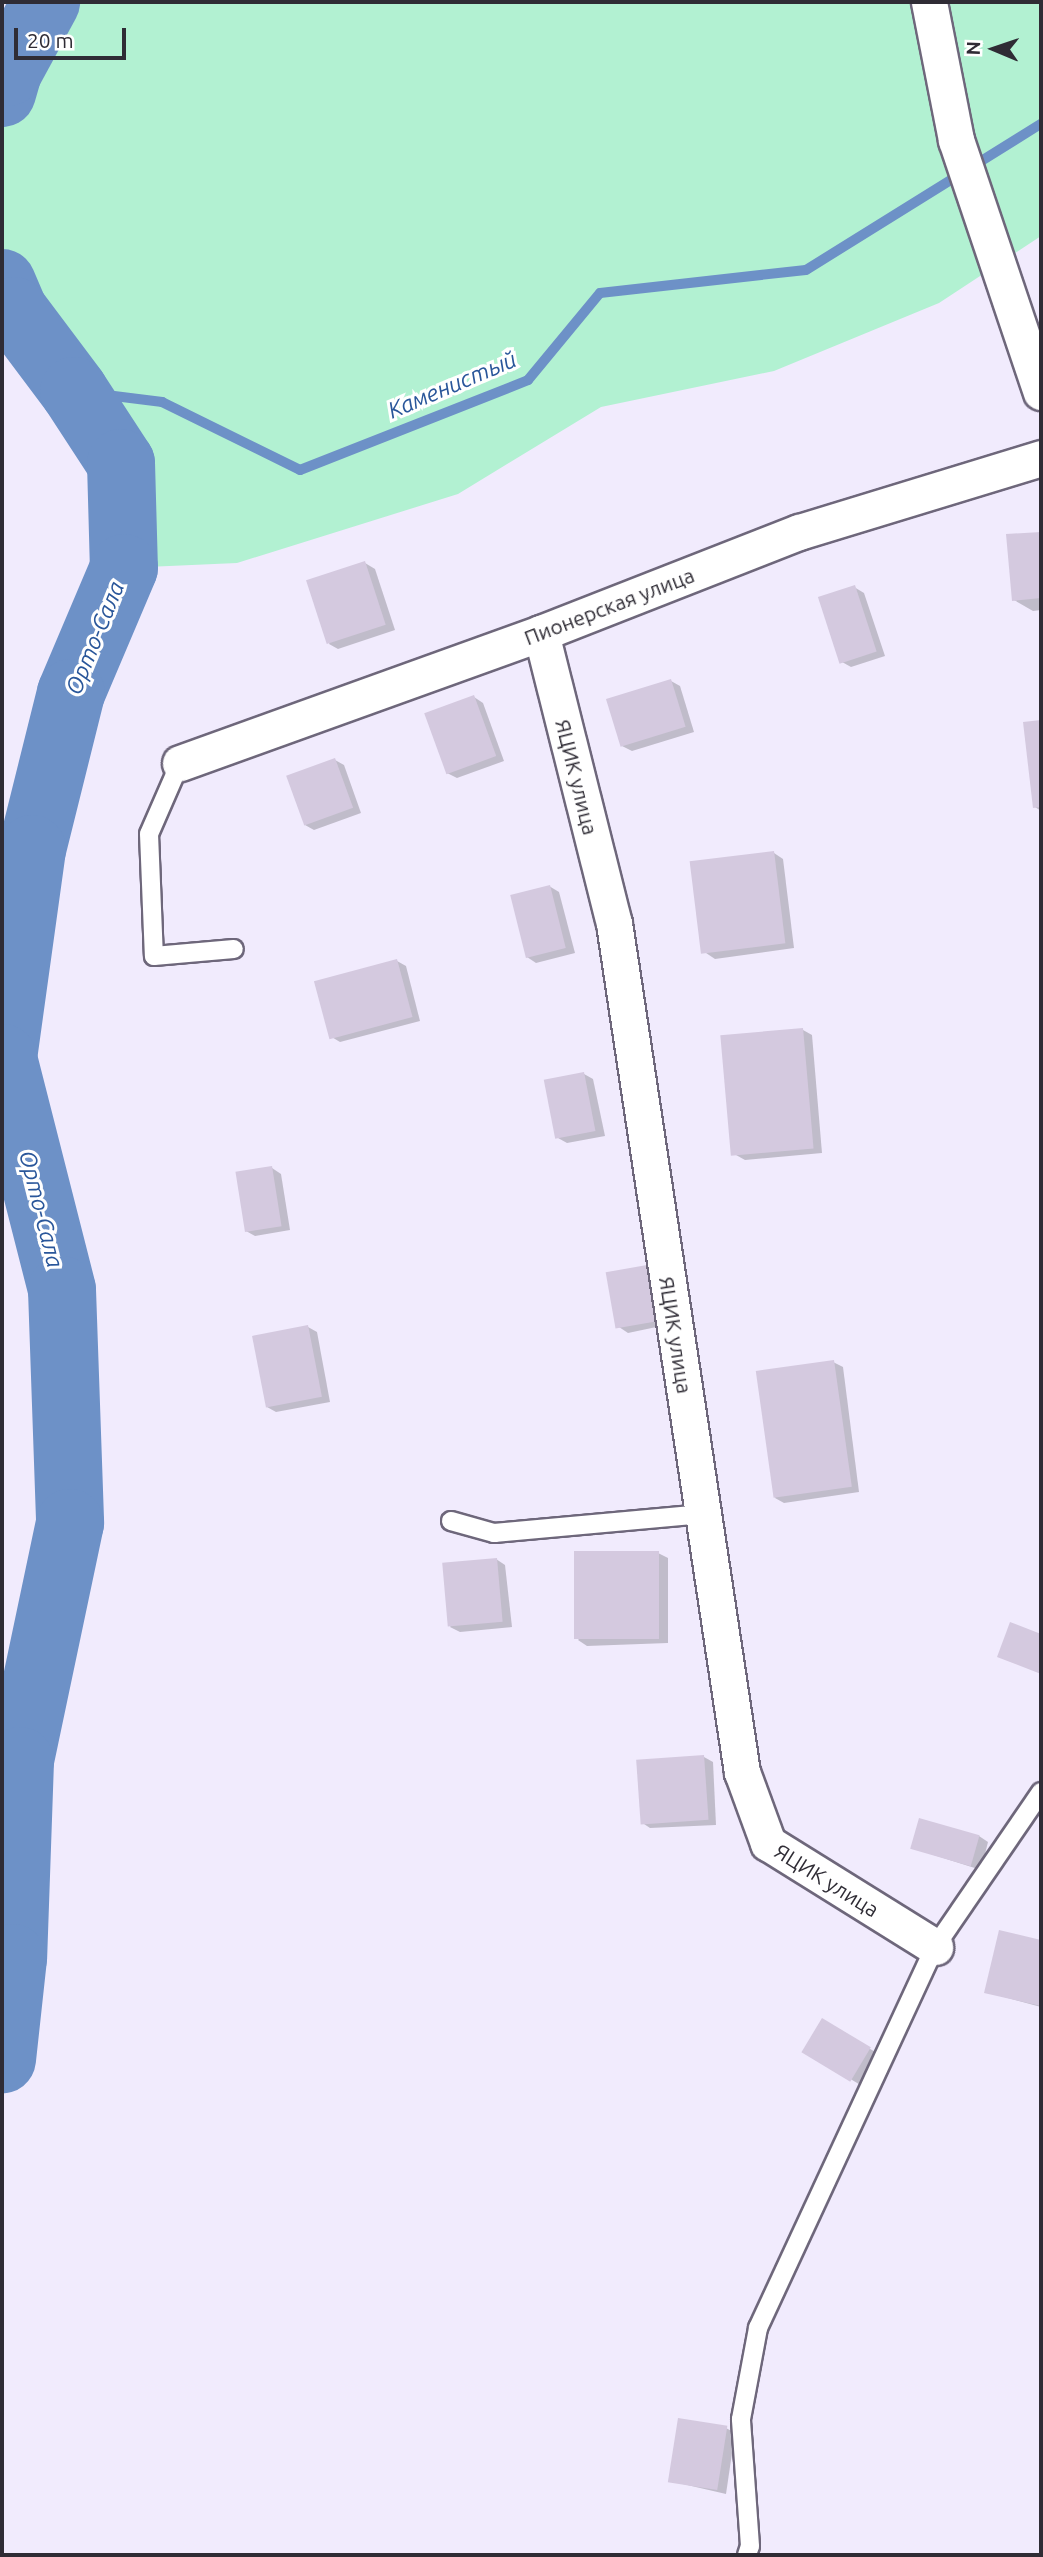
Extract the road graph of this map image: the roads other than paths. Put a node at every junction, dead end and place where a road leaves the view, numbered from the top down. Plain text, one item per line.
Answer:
1 (929, 2) edge
2 (1041, 392) edge
3 (1041, 458) edge
4 (541, 634) junction
5 (180, 764) joint
6 (234, 949) dead end
7 (704, 1514) junction
8 (451, 1521) dead end
9 (1041, 1792) edge
10 (935, 1947) junction
11 (747, 2555) edge

1 - 2 street
3 - 4 street, Пионерская улица
4 - 5 street, Пионерская улица
4 - 7 street, ЯЦИК улица
5 - 6 lane
7 - 8 lane
7 - 10 street, ЯЦИК улица
9 - 10 lane
10 - 11 lane

